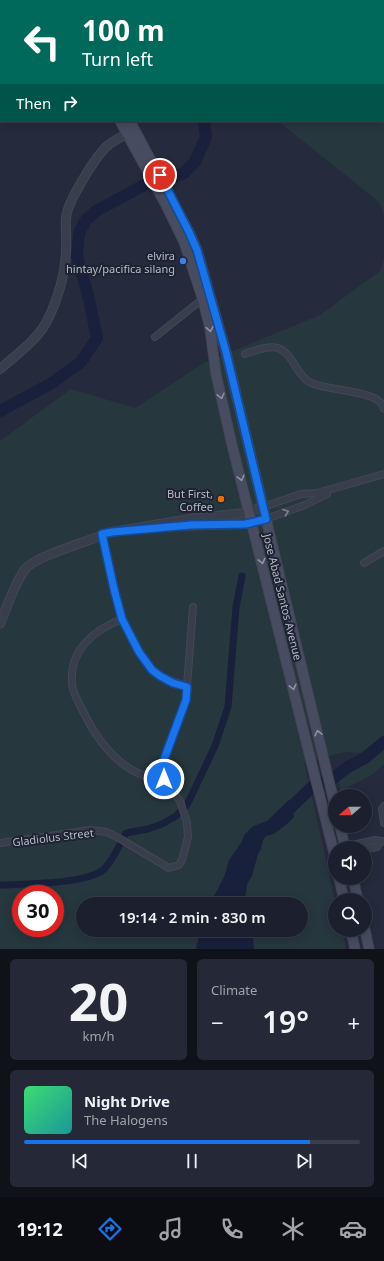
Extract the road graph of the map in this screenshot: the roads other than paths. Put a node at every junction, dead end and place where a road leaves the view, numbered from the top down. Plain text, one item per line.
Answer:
1 (121, 122) edge
2 (130, 122) edge
3 (131, 131) junction
4 (207, 299) junction
5 (155, 337) dead end
6 (245, 354) dead end
7 (0, 369) edge
8 (384, 409) edge
9 (384, 474) edge
10 (347, 485) junction
11 (263, 507) junction
12 (249, 512) junction
13 (266, 519) junction
14 (252, 523) junction
15 (112, 532) junction
16 (102, 534) junction
17 (384, 551) edge
18 (364, 563) dead end
19 (194, 607) dead end
20 (122, 619) junction
21 (0, 624) edge
22 (187, 687) junction
23 (164, 779) junction
24 (331, 789) edge
25 (384, 806) edge
26 (384, 822) edge
27 (336, 841) edge
28 (371, 841) edge
29 (382, 841) edge
30 (0, 843) edge
31 (372, 848) edge
32 (352, 937) edge
33 (366, 937) edge
34 (355, 949) edge
35 (369, 949) edge

1 - 3 main road, Jose Abad Santos Avenue
2 - 3 main road, Jose Abad Santos Avenue
3 - 4 main road, Jose Abad Santos Avenue
3 - 7 street
4 - 5 street
4 - 11 main road, Jose Abad Santos Avenue
4 -> 12 main road, Jose Abad Santos Avenue
6 - 8 street
9 - 10 street
10 - 11 street
13 -> 10 street
11 - 12 street
11 - 13 main road, Jose Abad Santos Avenue
12 - 14 main road, Jose Abad Santos Avenue
12 - 15 street
13 - 14 street
24 -> 13 main road, Jose Abad Santos Avenue
14 - 15 street
14 -> 27 main road, Jose Abad Santos Avenue
15 - 16 street
16 - 20 street
16 - 21 street
17 - 18 street
19 - 22 street
20 - 22 street
20 - 23 street
22 - 23 street
23 - 30 street, Gladiolus Street
25 - 26 street
28 - 29 street
29 - 31 street
32 - 34 main road
33 - 35 main road

